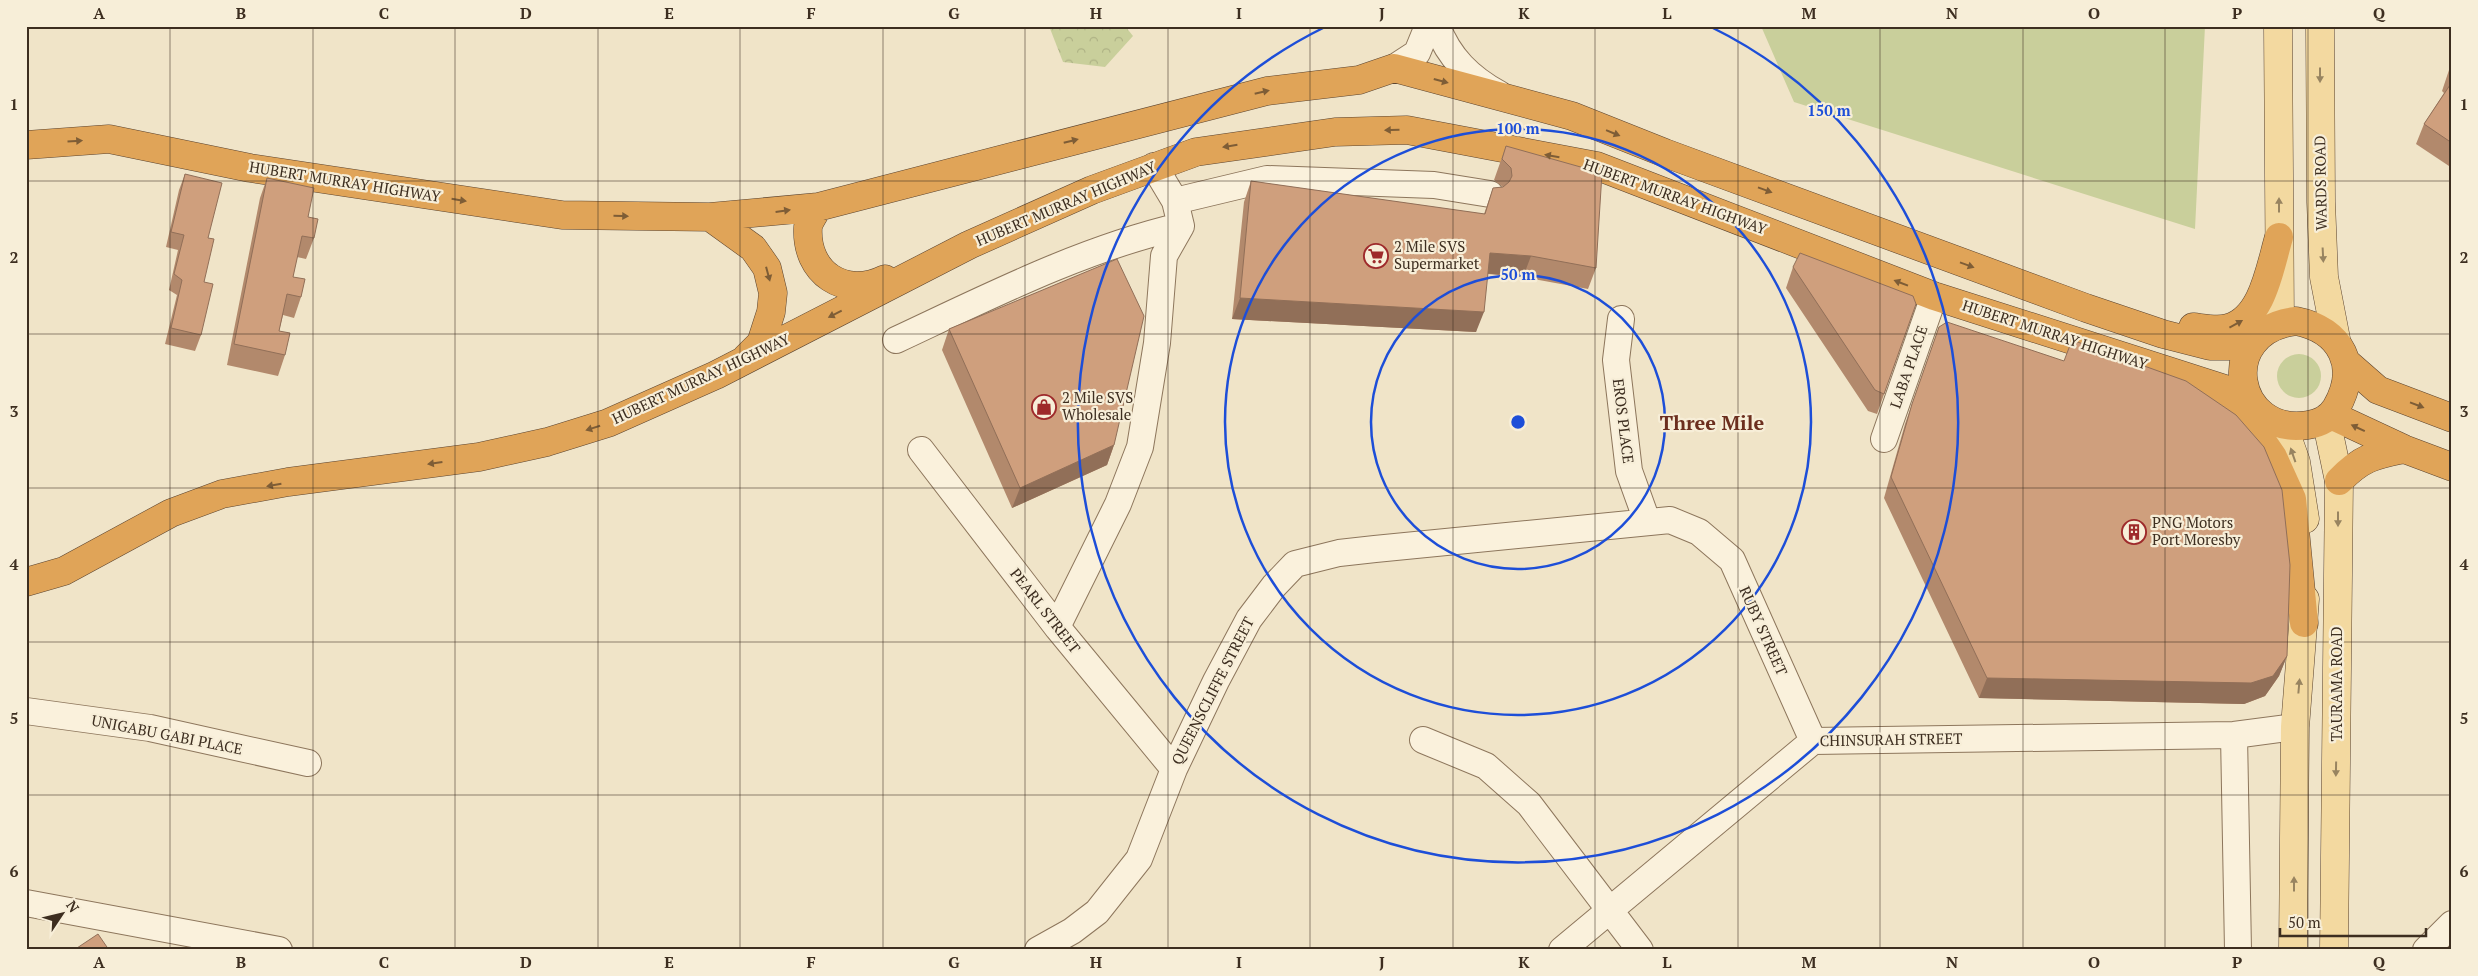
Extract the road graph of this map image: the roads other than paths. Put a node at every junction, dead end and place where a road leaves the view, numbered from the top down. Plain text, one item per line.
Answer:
1 (1428, 26) edge
2 (1437, 26) edge
3 (2278, 26) edge
4 (2320, 26) edge
5 (1394, 68) junction
6 (1509, 99) junction
7 (26, 145) edge
8 (1154, 166) junction
9 (1490, 194) edge
10 (1176, 201) junction
11 (818, 207) junction
12 (710, 218) junction
13 (1181, 226) junction
14 (2279, 237) junction
15 (969, 245) junction
16 (1934, 296) junction
17 (2086, 308) junction
18 (1621, 318) dead end
19 (2280, 323) junction
20 (896, 340) dead end
21 (2250, 346) junction
22 (2341, 351) junction
23 (743, 361) junction
24 (2167, 371) junction
25 (2247, 396) junction
26 (2329, 417) junction
27 (2452, 418) edge
28 (2283, 425) junction
29 (1884, 439) dead end
30 (2404, 449) junction
31 (921, 450) dead end
32 (2452, 467) edge
33 (2339, 481) junction
34 (1648, 521) junction
35 (1699, 532) joint
36 (26, 582) edge
37 (2304, 623) junction
38 (1057, 627) junction
39 (26, 711) edge
40 (2295, 727) junction
41 (2234, 735) junction
42 (1423, 740) dead end
43 (1813, 741) junction
44 (308, 763) dead end
45 (1174, 769) junction
46 (26, 903) edge
47 (1609, 911) junction
48 (2452, 924) edge
49 (279, 950) edge
50 (1038, 950) edge
51 (1562, 950) edge
52 (1640, 950) edge
53 (2238, 950) edge
54 (2293, 950) edge
55 (2334, 950) edge
56 (2426, 950) edge

1 - 5 street
2 - 6 street
14 -> 3 main road
4 -> 22 main road, WARDS ROAD
5 -> 6 highway
11 -> 5 highway, HUBERT MURRAY HIGHWAY
6 -> 17 highway
7 -> 12 highway, HUBERT MURRAY HIGHWAY
8 - 10 street
8 - 15 highway, HUBERT MURRAY HIGHWAY
16 -> 8 highway, HUBERT MURRAY HIGHWAY
9 - 10 street
10 - 13 street
12 -> 11 highway, HUBERT MURRAY HIGHWAY
11 - 15 highway
12 -> 23 highway
13 - 20 street
13 - 38 street
17 -> 14 highway
14 - 19 main road
15 -> 23 highway, HUBERT MURRAY HIGHWAY
16 - 24 highway, HUBERT MURRAY HIGHWAY
16 - 29 street, LABA PLACE
17 - 21 highway
18 - 34 street, EROS PLACE
19 - 21 highway
19 - 22 highway
21 - 25 highway
22 - 26 highway
22 -> 27 highway
23 -> 36 highway, HUBERT MURRAY HIGHWAY
24 - 25 highway, HUBERT MURRAY HIGHWAY
24 - 37 highway
25 - 28 highway
26 - 28 highway
30 -> 26 highway
26 - 33 main road, TAURAMA ROAD
37 -> 28 main road
30 - 32 highway
30 - 33 highway
31 - 38 street, PEARL STREET
33 -> 55 main road, TAURAMA ROAD
34 - 35 street, QUEENSCLIFFE STREET
34 - 45 street, QUEENSCLIFFE STREET
35 - 43 street, RUBY STREET
40 -> 37 main road
38 - 45 street, PEARL STREET
39 - 44 street, UNIGABU GABI PLACE
40 - 41 street, CHINSURAH STREET
54 -> 40 main road
41 - 43 street, CHINSURAH STREET
41 - 53 street
42 - 47 street
43 - 47 street, CHINSURAH STREET
45 - 50 street, QUEENSCLIFFE STREET
46 - 49 street
47 - 51 street, CHINSURAH STREET
47 - 52 street
48 - 56 street

